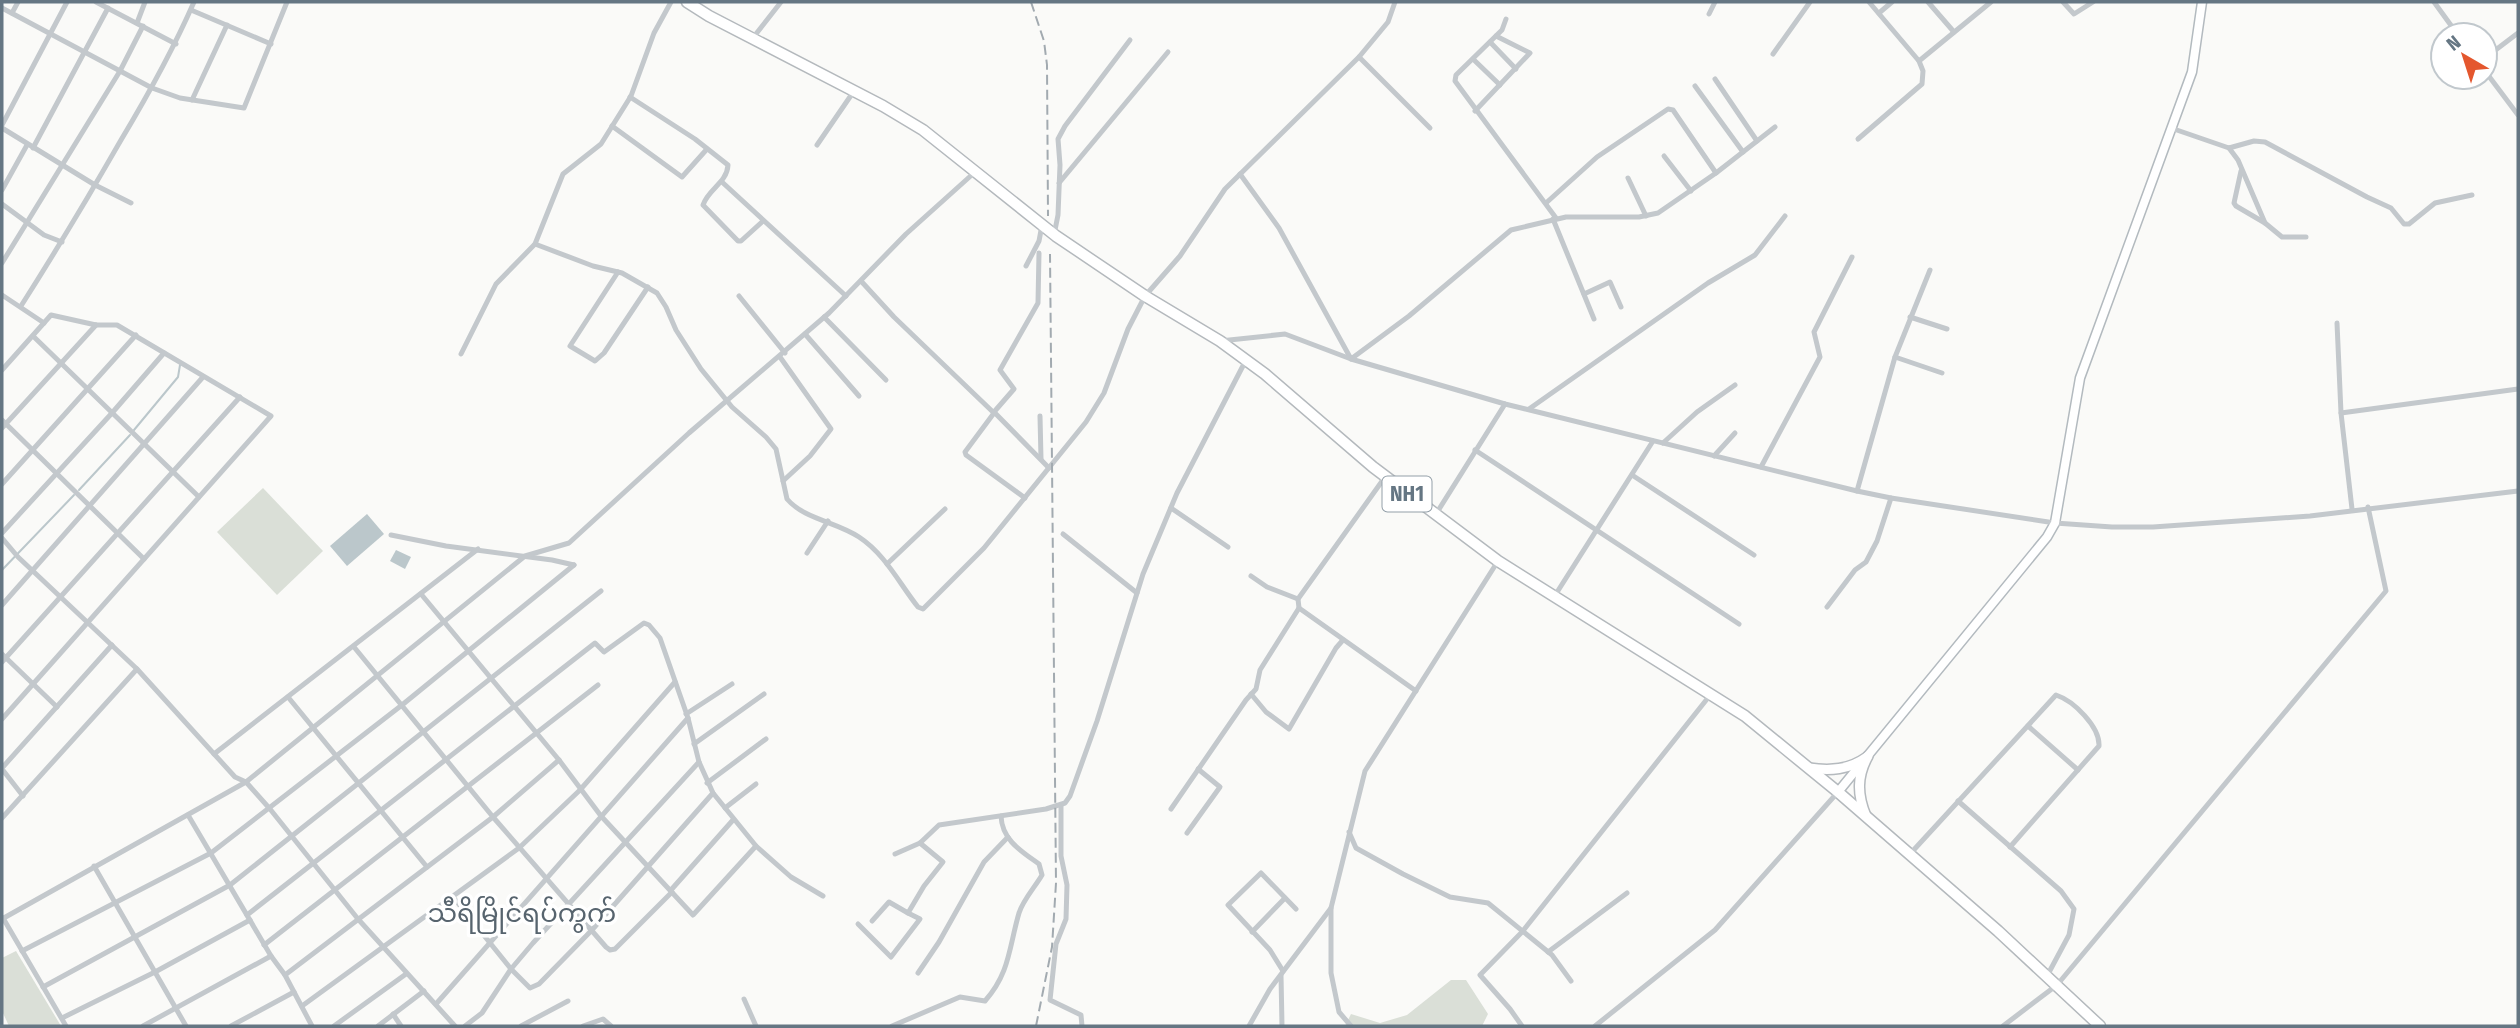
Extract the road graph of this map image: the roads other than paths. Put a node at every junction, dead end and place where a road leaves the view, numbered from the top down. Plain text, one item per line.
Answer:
1 (18, 2) edge
2 (67, 2) edge
3 (96, 2) edge
4 (145, 2) edge
5 (194, 2) edge
6 (287, 2) edge
7 (671, 2) edge
8 (687, 2) edge
9 (781, 2) edge
10 (1395, 2) edge
11 (1715, 2) edge
12 (1810, 2) edge
13 (1869, 2) edge
14 (1892, 2) edge
15 (1928, 2) edge
16 (1991, 2) edge
17 (2063, 2) edge
18 (2093, 2) edge
19 (2202, 2) edge
20 (2434, 2) edge
21 (2, 8) edge
22 (108, 8) junction
23 (191, 10) junction
24 (12, 13) junction
25 (1879, 13) junction
26 (1709, 14) dead end
27 (1506, 19) dead end
28 (2448, 21) edge
29 (140, 25) junction
30 (227, 25) junction
31 (1954, 32) junction
32 (50, 33) junction
33 (2518, 33) edge
34 (1496, 36) junction
35 (752, 39) junction
36 (1130, 40) dead end
37 (1490, 42) junction
38 (176, 44) junction
39 (271, 44) junction
40 (2499, 47) edge
41 (1168, 52) dead end
42 (84, 53) junction
43 (1773, 54) dead end
44 (1359, 57) junction
45 (1473, 59) junction
46 (1919, 61) junction
47 (1516, 69) junction
48 (120, 71) junction
49 (1715, 79) dead end
50 (1500, 85) junction
51 (1695, 86) dead end
52 (152, 88) junction
53 (2499, 90) edge
54 (854, 91) junction
55 (629, 97) junction
56 (192, 100) junction
57 (1475, 111) junction
58 (2518, 115) edge
59 (2, 126) edge
60 (612, 126) junction
61 (1775, 127) dead end
62 (1430, 128) dead end
63 (2171, 128) junction
64 (1858, 139) dead end
65 (1757, 141) junction
66 (817, 145) dead end
67 (30, 146) junction
68 (2229, 148) junction
69 (707, 149) junction
70 (1743, 152) junction
71 (1664, 156) dead end
72 (62, 165) junction
73 (2241, 171) junction
74 (975, 172) junction
75 (1716, 173) junction
76 (1240, 174) junction
77 (1628, 178) dead end
78 (722, 182) junction
79 (1059, 183) junction
80 (95, 185) junction
81 (2, 190) edge
82 (1691, 191) junction
83 (2472, 195) dead end
84 (1546, 203) junction
85 (2, 204) edge
86 (131, 204) dead end
87 (1646, 216) junction
88 (1785, 216) dead end
89 (1554, 219) junction
90 (763, 221) junction
91 (29, 222) junction
92 (2265, 223) junction
93 (1042, 225) junction
94 (1054, 235) junction
95 (2306, 237) dead end
96 (62, 242) junction
97 (535, 244) junction
98 (1039, 253) dead end
99 (1852, 257) dead end
100 (2, 263) edge
101 (1026, 266) dead end
102 (1930, 270) dead end
103 (618, 272) junction
104 (861, 281) junction
105 (648, 287) junction
106 (1584, 294) junction
107 (2, 295) edge
108 (738, 296) dead end
109 (846, 296) junction
110 (1145, 296) junction
111 (21, 306) junction
112 (1621, 307) dead end
113 (37, 317) junction
114 (824, 317) junction
115 (1910, 317) junction
116 (1594, 319) dead end
117 (44, 323) junction
118 (2337, 323) dead end
119 (96, 325) junction
120 (1947, 329) dead end
121 (35, 334) junction
122 (805, 334) junction
123 (136, 335) junction
124 (1220, 341) junction
125 (164, 353) junction
126 (461, 354) dead end
127 (782, 355) junction
128 (1895, 357) junction
129 (1350, 359) junction
130 (1246, 360) junction
131 (60, 363) junction
132 (2, 370) edge
133 (1942, 373) dead end
134 (203, 377) junction
135 (887, 380) dead end
136 (1735, 385) dead end
137 (2518, 389) edge
138 (87, 390) junction
139 (859, 396) dead end
140 (240, 397) junction
141 (727, 401) junction
142 (1505, 404) junction
143 (1530, 410) junction
144 (994, 413) junction
145 (2341, 413) junction
146 (112, 414) junction
147 (1040, 416) dead end
148 (3, 424) edge
149 (1735, 433) dead end
150 (1653, 441) junction
151 (1663, 443) junction
152 (144, 444) junction
153 (34, 450) junction
154 (1475, 450) junction
155 (1714, 456) junction
156 (1041, 459) junction
157 (1761, 467) junction
158 (1049, 468) junction
159 (173, 471) junction
160 (56, 473) junction
161 (1632, 475) junction
162 (1385, 477) junction
163 (783, 481) junction
164 (2, 484) edge
165 (1857, 491) junction
166 (2518, 491) edge
167 (200, 497) junction
168 (1025, 498) junction
169 (1891, 498) junction
170 (90, 505) junction
171 (1171, 508) junction
172 (2368, 508) junction
173 (945, 509) dead end
174 (2353, 509) junction
175 (1435, 515) junction
176 (828, 521) junction
177 (2055, 523) junction
178 (1597, 530) junction
179 (118, 533) junction
180 (1062, 534) dead end
181 (2, 535) edge
182 (391, 535) dead end
183 (1228, 547) dead end
184 (478, 549) junction
185 (807, 553) dead end
186 (1754, 555) dead end
187 (524, 556) junction
188 (144, 559) junction
189 (1498, 561) junction
190 (887, 564) junction
191 (33, 569) junction
192 (1251, 576) dead end
193 (601, 591) dead end
194 (1137, 593) junction
195 (421, 594) junction
196 (61, 596) junction
197 (1554, 597) junction
198 (1298, 599) junction
199 (2, 605) edge
200 (1827, 607) dead end
201 (1298, 608) junction
202 (89, 622) junction
203 (444, 622) junction
204 (1739, 624) dead end
205 (1343, 640) junction
206 (113, 645) junction
207 (354, 647) junction
208 (469, 653) junction
209 (3, 658) edge
210 (136, 669) junction
211 (378, 676) junction
212 (491, 679) junction
213 (675, 682) junction
214 (33, 684) junction
215 (732, 684) dead end
216 (598, 685) dead end
217 (1416, 691) junction
218 (764, 694) dead end
219 (1251, 694) junction
220 (1712, 694) junction
221 (288, 697) junction
222 (402, 705) junction
223 (513, 706) junction
224 (57, 707) junction
225 (687, 716) junction
226 (2, 719) edge
227 (2028, 726) junction
228 (313, 728) junction
229 (424, 733) junction
230 (535, 733) junction
231 (766, 739) dead end
232 (694, 744) junction
233 (214, 754) junction
234 (336, 756) junction
235 (1868, 756) junction
236 (446, 759) junction
237 (559, 760) junction
238 (699, 762) junction
239 (1809, 768) junction
240 (2, 769) edge
241 (1198, 769) junction
242 (2078, 770) junction
243 (246, 782) junction
244 (358, 783) junction
245 (707, 783) junction
246 (756, 784) dead end
247 (468, 787) junction
248 (580, 790) junction
249 (1838, 792) junction
250 (713, 793) junction
251 (23, 796) junction
252 (1958, 801) junction
253 (1061, 805) junction
254 (725, 808) junction
255 (271, 809) junction
256 (381, 809) junction
257 (1171, 809) dead end
258 (188, 815) junction
259 (601, 816) junction
260 (1001, 816) junction
261 (493, 817) junction
262 (1867, 817) junction
263 (2, 818) edge
264 (733, 820) junction
265 (1187, 832) dead end
266 (1349, 832) junction
267 (292, 836) junction
268 (402, 837) junction
269 (1008, 837) junction
270 (626, 841) junction
271 (919, 843) junction
272 (756, 846) junction
273 (519, 848) junction
274 (2010, 848) junction
275 (211, 853) junction
276 (895, 854) dead end
277 (1910, 854) junction
278 (314, 863) junction
279 (94, 866) junction
280 (427, 867) junction
281 (648, 867) junction
282 (545, 877) junction
283 (230, 886) junction
284 (335, 889) junction
285 (672, 891) junction
286 (1627, 893) dead end
287 (823, 896) dead end
288 (453, 897) junction
289 (1285, 898) junction
290 (115, 904) junction
291 (568, 904) junction
292 (1331, 908) junction
293 (1296, 909) dead end
294 (908, 912) junction
295 (248, 917) junction
296 (2, 918) edge
297 (358, 919) junction
298 (872, 920) dead end
299 (858, 924) dead end
300 (591, 931) junction
301 (1252, 932) junction
302 (1521, 932) junction
303 (132, 936) junction
304 (490, 942) junction
305 (264, 944) junction
306 (384, 948) junction
307 (22, 951) junction
308 (1548, 952) junction
309 (271, 956) junction
310 (511, 969) junction
311 (155, 972) junction
312 (918, 973) dead end
313 (1282, 973) junction
314 (406, 974) junction
315 (285, 975) junction
316 (2047, 976) junction
317 (1571, 981) dead end
318 (2057, 985) junction
319 (43, 987) junction
320 (424, 991) junction
321 (294, 992) junction
322 (744, 999) dead end
323 (568, 1001) dead end
324 (436, 1004) junction
325 (302, 1006) junction
326 (176, 1008) junction
327 (393, 1014) junction
328 (62, 1018) junction
329 (66, 1026) edge
330 (143, 1026) edge
331 (186, 1026) edge
332 (231, 1026) edge
333 (312, 1026) edge
334 (334, 1026) edge
335 (378, 1026) edge
336 (401, 1026) edge
337 (455, 1026) edge
338 (465, 1026) edge
339 (521, 1026) edge
340 (583, 1026) edge
341 (611, 1026) edge
342 (756, 1026) edge
343 (892, 1026) edge
344 (1082, 1026) edge
345 (1249, 1026) edge
346 (1282, 1026) edge
347 (1351, 1026) edge
348 (1522, 1026) edge
349 (1595, 1026) edge
350 (2003, 1026) edge
351 (2101, 1026) edge

1 - 24 street
2 - 32 street
3 - 22 street
4 - 29 street
5 - 23 street
6 - 39 street
7 - 55 street
8 - 35 highway, NH1
9 - 35 street
10 - 44 street
11 - 26 street
12 - 43 street
13 - 25 street
14 - 25 street
15 - 31 street
16 - 31 street
17 - 18 street
19 - 63 main road
20 - 28 street
21 - 24 street
22 - 29 street
22 - 42 street
23 - 30 street
23 - 38 street
24 - 32 street
25 - 46 street
27 - 34 street
29 - 38 street
29 - 48 street
30 - 39 street
30 - 56 street
31 - 46 street
32 - 42 street
32 - 59 street
33 - 40 street
34 - 37 street
34 - 47 street
35 - 54 highway, NH1
36 - 79 street
37 - 45 street
37 - 47 street
38 - 52 street
39 - 56 street
41 - 79 street
42 - 48 street
42 - 67 street
44 - 62 street
44 - 76 street
45 - 50 street
45 - 57 street
46 - 64 street
47 - 50 street
48 - 52 street
48 - 72 street
49 - 65 street
50 - 57 street
51 - 70 street
52 - 56 street
52 - 80 street
53 - 58 street
54 - 66 street
54 - 74 highway, NH1
55 - 60 street
55 - 69 street
57 - 84 street
59 - 67 street
60 - 69 street
60 - 97 street
61 - 65 street
63 - 68 street
63 - 177 main road
65 - 70 street
67 - 72 street
67 - 81 street
68 - 73 street
68 - 83 street
69 - 78 street
70 - 75 street
71 - 82 street
72 - 80 street
72 - 91 street
73 - 92 street
73 - 92 street
74 - 93 highway, NH1
74 - 104 street
75 - 82 street
75 - 84 street
76 - 110 street
76 - 129 street
77 - 87 street
78 - 90 street
78 - 90 street
79 - 94 street
80 - 86 street
80 - 96 street
82 - 87 street
84 - 89 street
85 - 91 street
87 - 89 street
88 - 143 street
89 - 106 street
89 - 129 street
90 - 109 street
91 - 96 street
91 - 100 street
92 - 95 street
93 - 94 highway, NH1
93 - 101 street
94 - 110 highway, NH1
96 - 111 street
97 - 103 street
97 - 126 street
98 - 144 street
99 - 157 street
102 - 115 street
103 - 105 street
103 - 105 street
104 - 109 street
104 - 144 street
105 - 141 street
106 - 112 street
106 - 116 street
107 - 111 street
108 - 127 street
109 - 114 street
110 - 124 highway, NH1
110 - 158 street
111 - 113 street
113 - 117 street
113 - 121 street
114 - 122 street
114 - 135 street
115 - 120 street
115 - 128 street
117 - 119 street
117 - 121 street
118 - 145 street
119 - 123 street
119 - 131 street
121 - 131 street
121 - 132 street
122 - 127 street
122 - 139 street
123 - 125 street
123 - 138 street
124 - 129 street
124 - 130 highway, NH1
125 - 134 street
125 - 146 street
127 - 141 street
127 - 163 street
128 - 133 street
128 - 165 street
129 - 142 street
130 - 162 highway, NH1
130 - 171 street
131 - 138 street
131 - 148 street
134 - 140 street
134 - 152 street
136 - 151 street
137 - 145 street
138 - 146 street
138 - 153 street
140 - 159 street
140 - 167 street
141 - 163 street
141 - 187 street
142 - 143 street
142 - 154 street
143 - 150 street
144 - 156 street
144 - 168 street
145 - 174 street
146 - 152 street
146 - 160 street
147 - 156 street
148 - 153 street
149 - 155 street
150 - 151 street
150 - 161 street
151 - 155 street
152 - 159 street
152 - 170 street
153 - 160 street
153 - 164 street
154 - 175 street
154 - 178 street
155 - 157 street
156 - 158 street
157 - 165 street
158 - 168 street
159 - 167 street
159 - 179 street
160 - 170 street
160 - 181 street
161 - 178 street
161 - 186 street
162 - 175 highway, NH1
162 - 198 street
163 - 176 street
165 - 169 street
166 - 172 street
167 - 188 street
168 - 190 street
169 - 177 street
169 - 200 street
170 - 179 street
170 - 191 street
171 - 183 street
171 - 194 street
172 - 174 street
172 - 318 street
173 - 190 street
174 - 177 street
175 - 189 highway, NH1
176 - 185 street
176 - 190 street
177 - 235 main road
178 - 197 street
178 - 204 street
179 - 188 street
179 - 196 street
180 - 194 street
181 - 191 street
182 - 184 street
184 - 187 street
184 - 195 street
187 - 203 street
187 - 208 street
188 - 202 street
189 - 197 highway, NH1
189 - 217 street
191 - 196 street
191 - 199 street
192 - 198 street
193 - 212 street
194 - 253 street
195 - 203 street
195 - 207 street
196 - 202 street
196 - 209 street
197 - 220 highway, NH1
198 - 201 street
201 - 205 street
201 - 219 street
202 - 206 street
202 - 214 street
203 - 208 street
203 - 211 street
205 - 217 street
205 - 219 street
206 - 210 street
206 - 224 street
207 - 211 street
207 - 221 street
208 - 212 street
208 - 222 street
209 - 214 street
210 - 233 street
210 - 251 street
211 - 222 street
211 - 228 street
212 - 223 street
212 - 229 street
213 - 223 street
213 - 225 street
213 - 248 street
214 - 224 street
214 - 226 street
215 - 225 street
216 - 230 street
217 - 266 street
218 - 232 street
219 - 241 street
220 - 239 highway, NH1
220 - 302 street
221 - 228 street
221 - 233 street
222 - 229 street
222 - 234 street
223 - 230 street
223 - 236 street
224 - 240 street
225 - 232 street
225 - 259 street
227 - 242 street
227 - 242 street
227 - 252 street
228 - 234 street
228 - 243 street
229 - 236 street
229 - 244 street
230 - 237 street
230 - 247 street
231 - 245 street
232 - 238 street
233 - 243 street
234 - 244 street
234 - 255 street
235 - 239 main road
235 - 249 main road
235 - 262 main road
236 - 247 street
236 - 256 street
237 - 248 street
237 - 261 street
238 - 245 street
238 - 270 street
239 - 249 highway, NH1
240 - 251 street
241 - 257 street
241 - 265 street
242 - 274 street
243 - 255 street
243 - 258 street
244 - 256 street
244 - 267 street
245 - 250 street
246 - 254 street
247 - 261 street
247 - 268 street
248 - 259 street
248 - 273 street
249 - 262 highway, NH1
249 - 349 street
250 - 254 street
250 - 281 street
251 - 263 street
252 - 274 street
252 - 277 street
253 - 260 street
253 - 344 street
254 - 264 street
255 - 267 street
255 - 275 street
256 - 268 street
256 - 278 street
258 - 275 street
258 - 279 street
259 - 270 street
259 - 282 street
260 - 269 street
260 - 271 street
261 - 273 street
261 - 280 street
262 - 277 highway, NH1
264 - 272 street
264 - 285 street
266 - 292 street
266 - 302 street
267 - 278 street
267 - 283 street
268 - 280 street
268 - 284 street
269 - 312 street
269 - 343 street
270 - 281 street
270 - 291 street
271 - 276 street
271 - 294 street
272 - 285 street
272 - 287 street
273 - 282 street
273 - 288 street
274 - 316 street
275 - 283 street
275 - 290 street
277 - 316 highway, NH1
278 - 284 street
278 - 295 street
279 - 290 street
279 - 296 street
280 - 297 street
281 - 285 street
281 - 300 street
282 - 291 street
282 - 304 street
283 - 295 street
283 - 303 street
284 - 297 street
284 - 305 street
285 - 300 street
286 - 308 street
288 - 304 street
288 - 306 street
289 - 293 street
289 - 301 street
289 - 301 street
290 - 303 street
290 - 307 street
291 - 300 street
291 - 310 street
292 - 313 street
292 - 347 street
294 - 298 street
294 - 299 street
295 - 305 street
295 - 311 street
296 - 307 street
297 - 306 street
297 - 315 street
300 - 310 street
301 - 313 street
302 - 308 street
302 - 348 street
303 - 311 street
303 - 319 street
304 - 310 street
304 - 324 street
305 - 309 street
306 - 314 street
306 - 325 street
307 - 319 street
308 - 317 street
309 - 315 street
309 - 326 street
310 - 338 street
311 - 326 street
311 - 328 street
313 - 345 street
313 - 346 street
314 - 320 street
314 - 334 street
315 - 321 street
316 - 318 highway, NH1
318 - 350 street
318 - 351 highway, NH1
319 - 328 street
320 - 324 street
320 - 327 street
321 - 325 street
321 - 332 street
322 - 342 street
323 - 339 street
324 - 337 street
325 - 333 street
326 - 330 street
326 - 331 street
327 - 335 street
327 - 336 street
328 - 329 street
340 - 341 street

